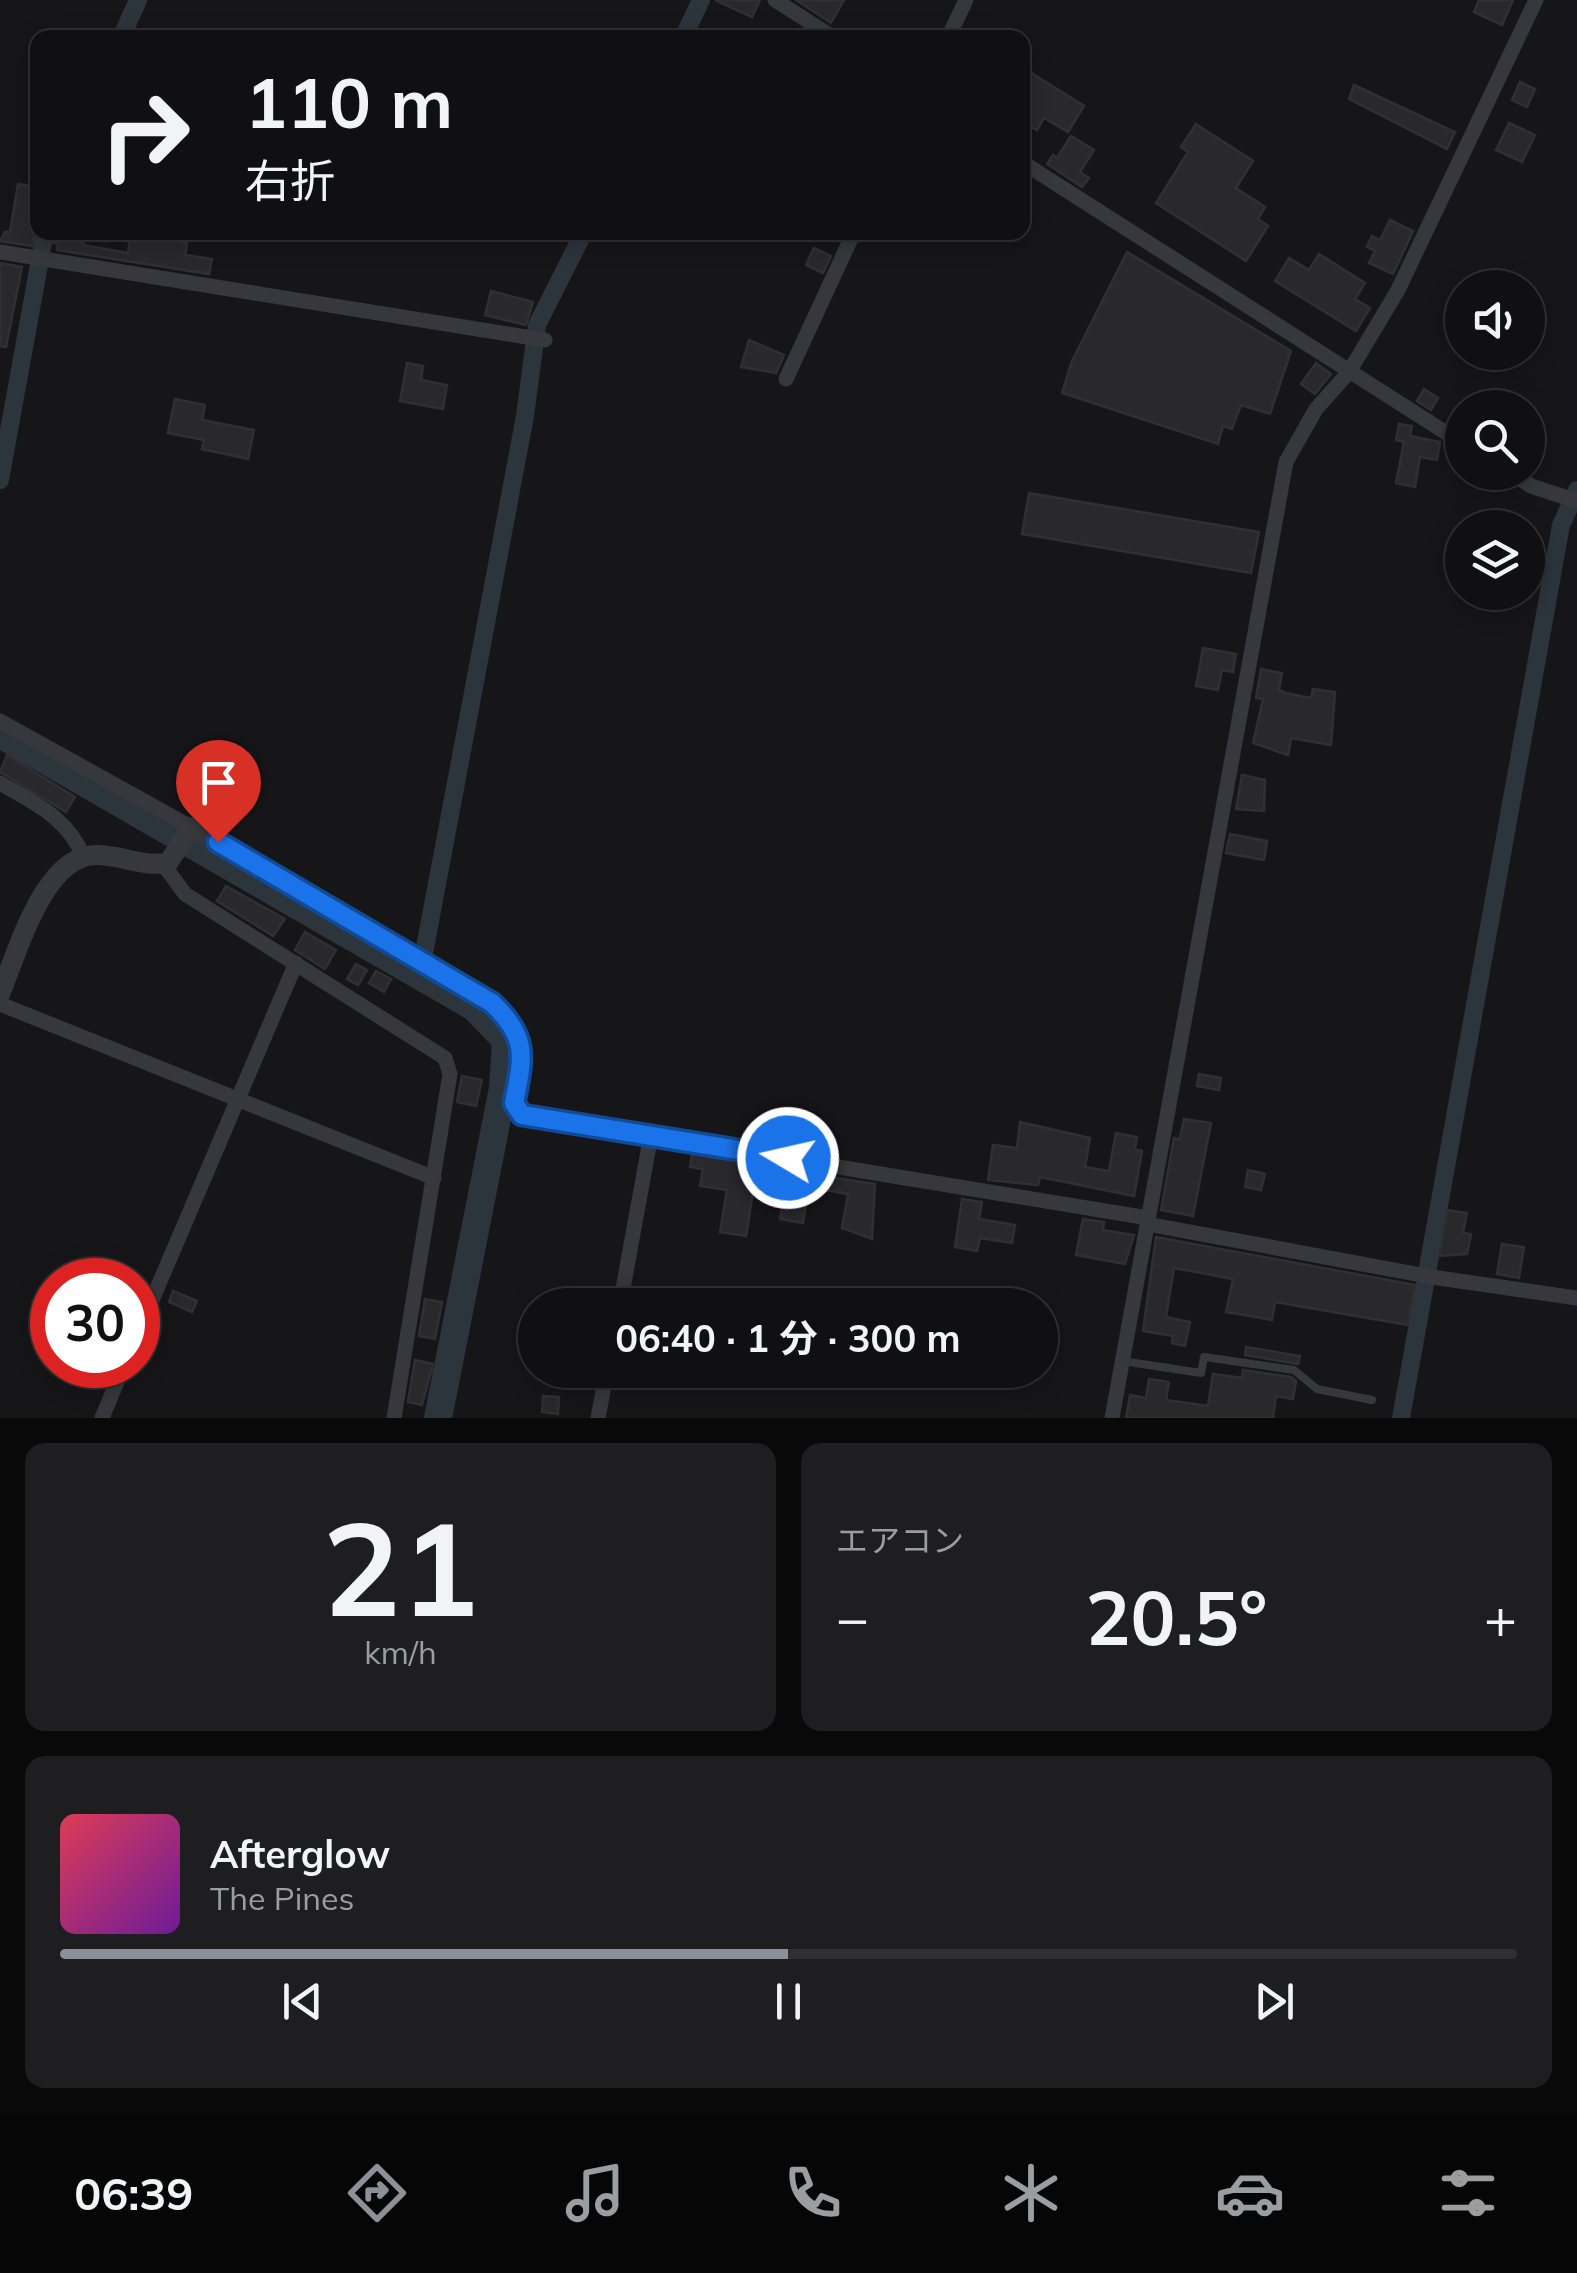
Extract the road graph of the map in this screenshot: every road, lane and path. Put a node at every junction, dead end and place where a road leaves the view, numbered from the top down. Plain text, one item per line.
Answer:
1 (775, 0) edge
2 (966, 0) edge
3 (1536, 0) edge
4 (822, 30) edge
5 (952, 30) edge
6 (1030, 167) edge
7 (850, 240) edge
8 (0, 252) edge
9 (544, 340) dead end
10 (1349, 372) junction
11 (786, 379) dead end
12 (1445, 431) edge
13 (1545, 490) edge
14 (1577, 502) edge
15 (0, 721) edge
16 (0, 784) edge
17 (181, 844) junction
18 (83, 856) junction
19 (296, 963) junction
20 (0, 994) edge
21 (0, 1004) edge
22 (236, 1099) junction
23 (650, 1135) junction
24 (434, 1178) junction
25 (1148, 1221) junction
26 (160, 1281) edge
27 (623, 1288) edge
28 (1577, 1298) edge
29 (1122, 1360) junction
30 (114, 1388) edge
31 (604, 1388) edge
32 (1372, 1400) dead end
33 (102, 1418) edge
34 (394, 1418) edge
35 (598, 1418) edge
36 (1112, 1418) edge

1 - 4 street
2 - 5 street
3 - 10 street
6 - 10 street
7 - 11 street
8 - 9 street
10 - 12 street
10 - 25 street
13 - 14 street
15 - 17 street
16 - 18 street
17 - 18 street
17 - 19 street
17 - 23 street
18 - 20 street
19 - 22 street
19 - 24 street
21 - 22 street
22 - 24 street
22 - 26 street
23 - 25 street
23 - 27 street
24 - 34 street
25 - 28 street
25 - 29 street
29 - 32 lane
29 - 36 street
30 - 33 street
31 - 35 street

